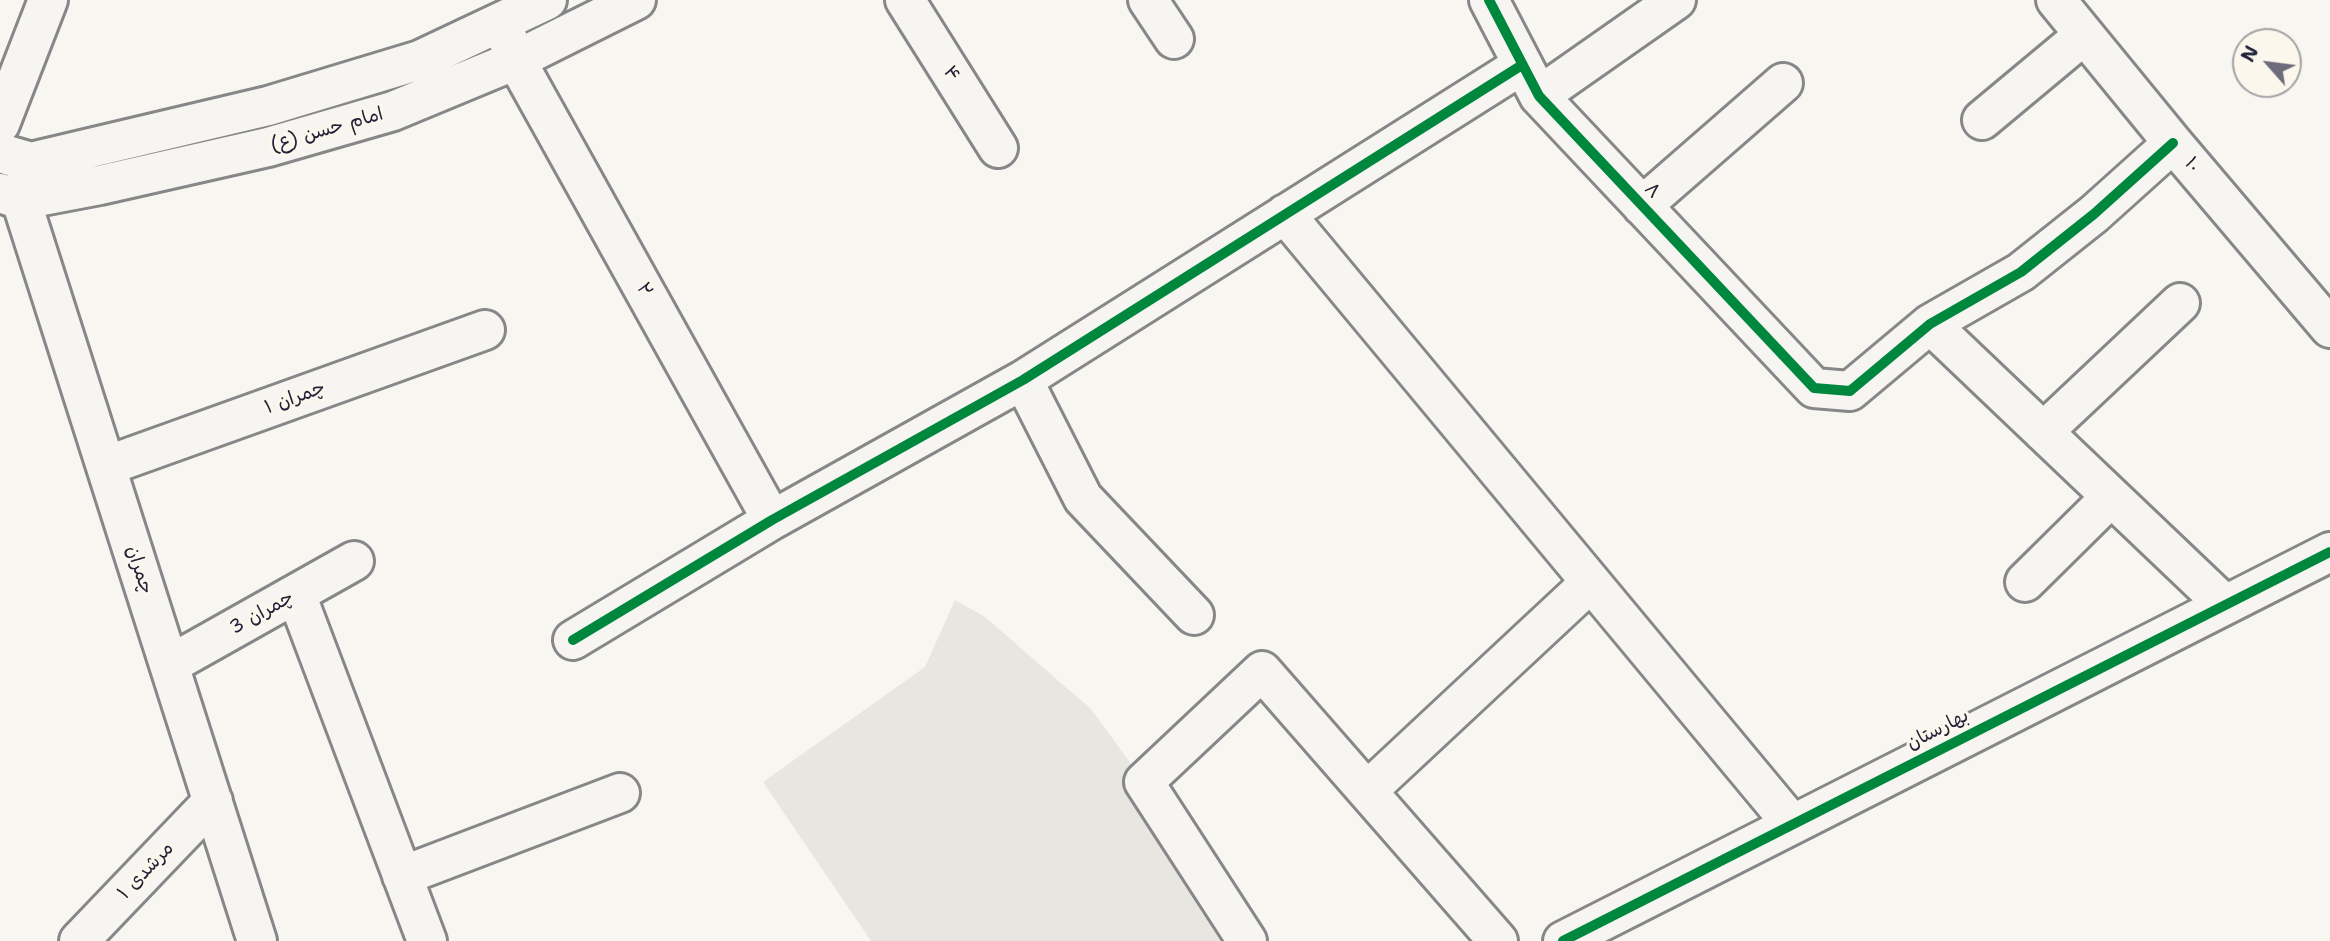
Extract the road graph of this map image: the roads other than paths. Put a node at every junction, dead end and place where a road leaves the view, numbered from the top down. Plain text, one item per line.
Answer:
1 (48, 0) edge
2 (547, 0) edge
3 (636, 0) edge
4 (905, 0) edge
5 (1148, 0) edge
6 (1489, 0) edge
7 (1676, 0) edge
8 (2056, 0) edge
9 (501, 23) junction
10 (2084, 35) junction
11 (1174, 39) dead end
12 (516, 60) junction
13 (1530, 81) junction
14 (1783, 83) dead end
15 (1982, 120) dead end
16 (0, 124) edge
17 (2173, 144) junction
18 (998, 148) dead end
19 (16, 158) edge
20 (10, 196) edge
21 (1642, 206) junction
22 (1285, 214) junction
23 (2180, 303) dead end
24 (1930, 324) junction
25 (2330, 328) edge
26 (485, 330) dead end
27 (1023, 380) junction
28 (2043, 432) junction
29 (106, 466) junction
30 (2111, 497) junction
31 (772, 520) junction
32 (2330, 552) edge
33 (354, 561) dead end
34 (2025, 582) dead end
35 (1591, 583) junction
36 (296, 594) junction
37 (2224, 604) junction
38 (1194, 615) dead end
39 (573, 640) dead end
40 (169, 665) junction
41 (1367, 792) junction
42 (620, 793) dead end
43 (213, 802) junction
44 (1791, 824) junction
45 (402, 876) junction
46 (251, 937) edge
47 (79, 941) edge
48 (427, 941) edge
49 (1247, 941) edge
50 (1498, 941) edge
51 (1563, 941) edge

1 - 16 street
2 - 9 street, امام حسن (ع)
3 - 12 street, امام حسن (ع)
4 - 18 street, ۴
5 - 11 street
6 - 13 street, ۸
7 - 13 street
8 - 10 street, ۱۰
9 - 12 street, ۲
9 - 19 street, امام حسن (ع)
10 - 15 street
10 - 17 street, ۱۰
12 - 20 street, امام حسن (ع)
12 - 31 street, ۲
13 - 21 street, ۸
13 - 22 street
14 - 21 street
17 - 24 street
17 - 25 street, ۱۰
19 - 20 street
20 - 29 street, چمران
21 - 24 street, ۸
22 - 27 street
22 - 35 street
23 - 28 street
24 - 28 street
26 - 29 street, چمران ۱
27 - 31 street
27 - 38 street
28 - 30 street
29 - 40 street, چمران
30 - 34 street
30 - 37 street
31 - 39 street
32 - 37 street, بهارستان
33 - 36 street, چمران 3
35 - 41 street
35 - 44 street
36 - 40 street, چمران 3
36 - 45 street
37 - 44 street, بهارستان
40 - 43 street, چمران
41 - 49 street
41 - 50 street
42 - 45 street
43 - 46 street, چمران
43 - 47 street, مرشدی ۱
44 - 51 street, بهارستان
45 - 48 street

